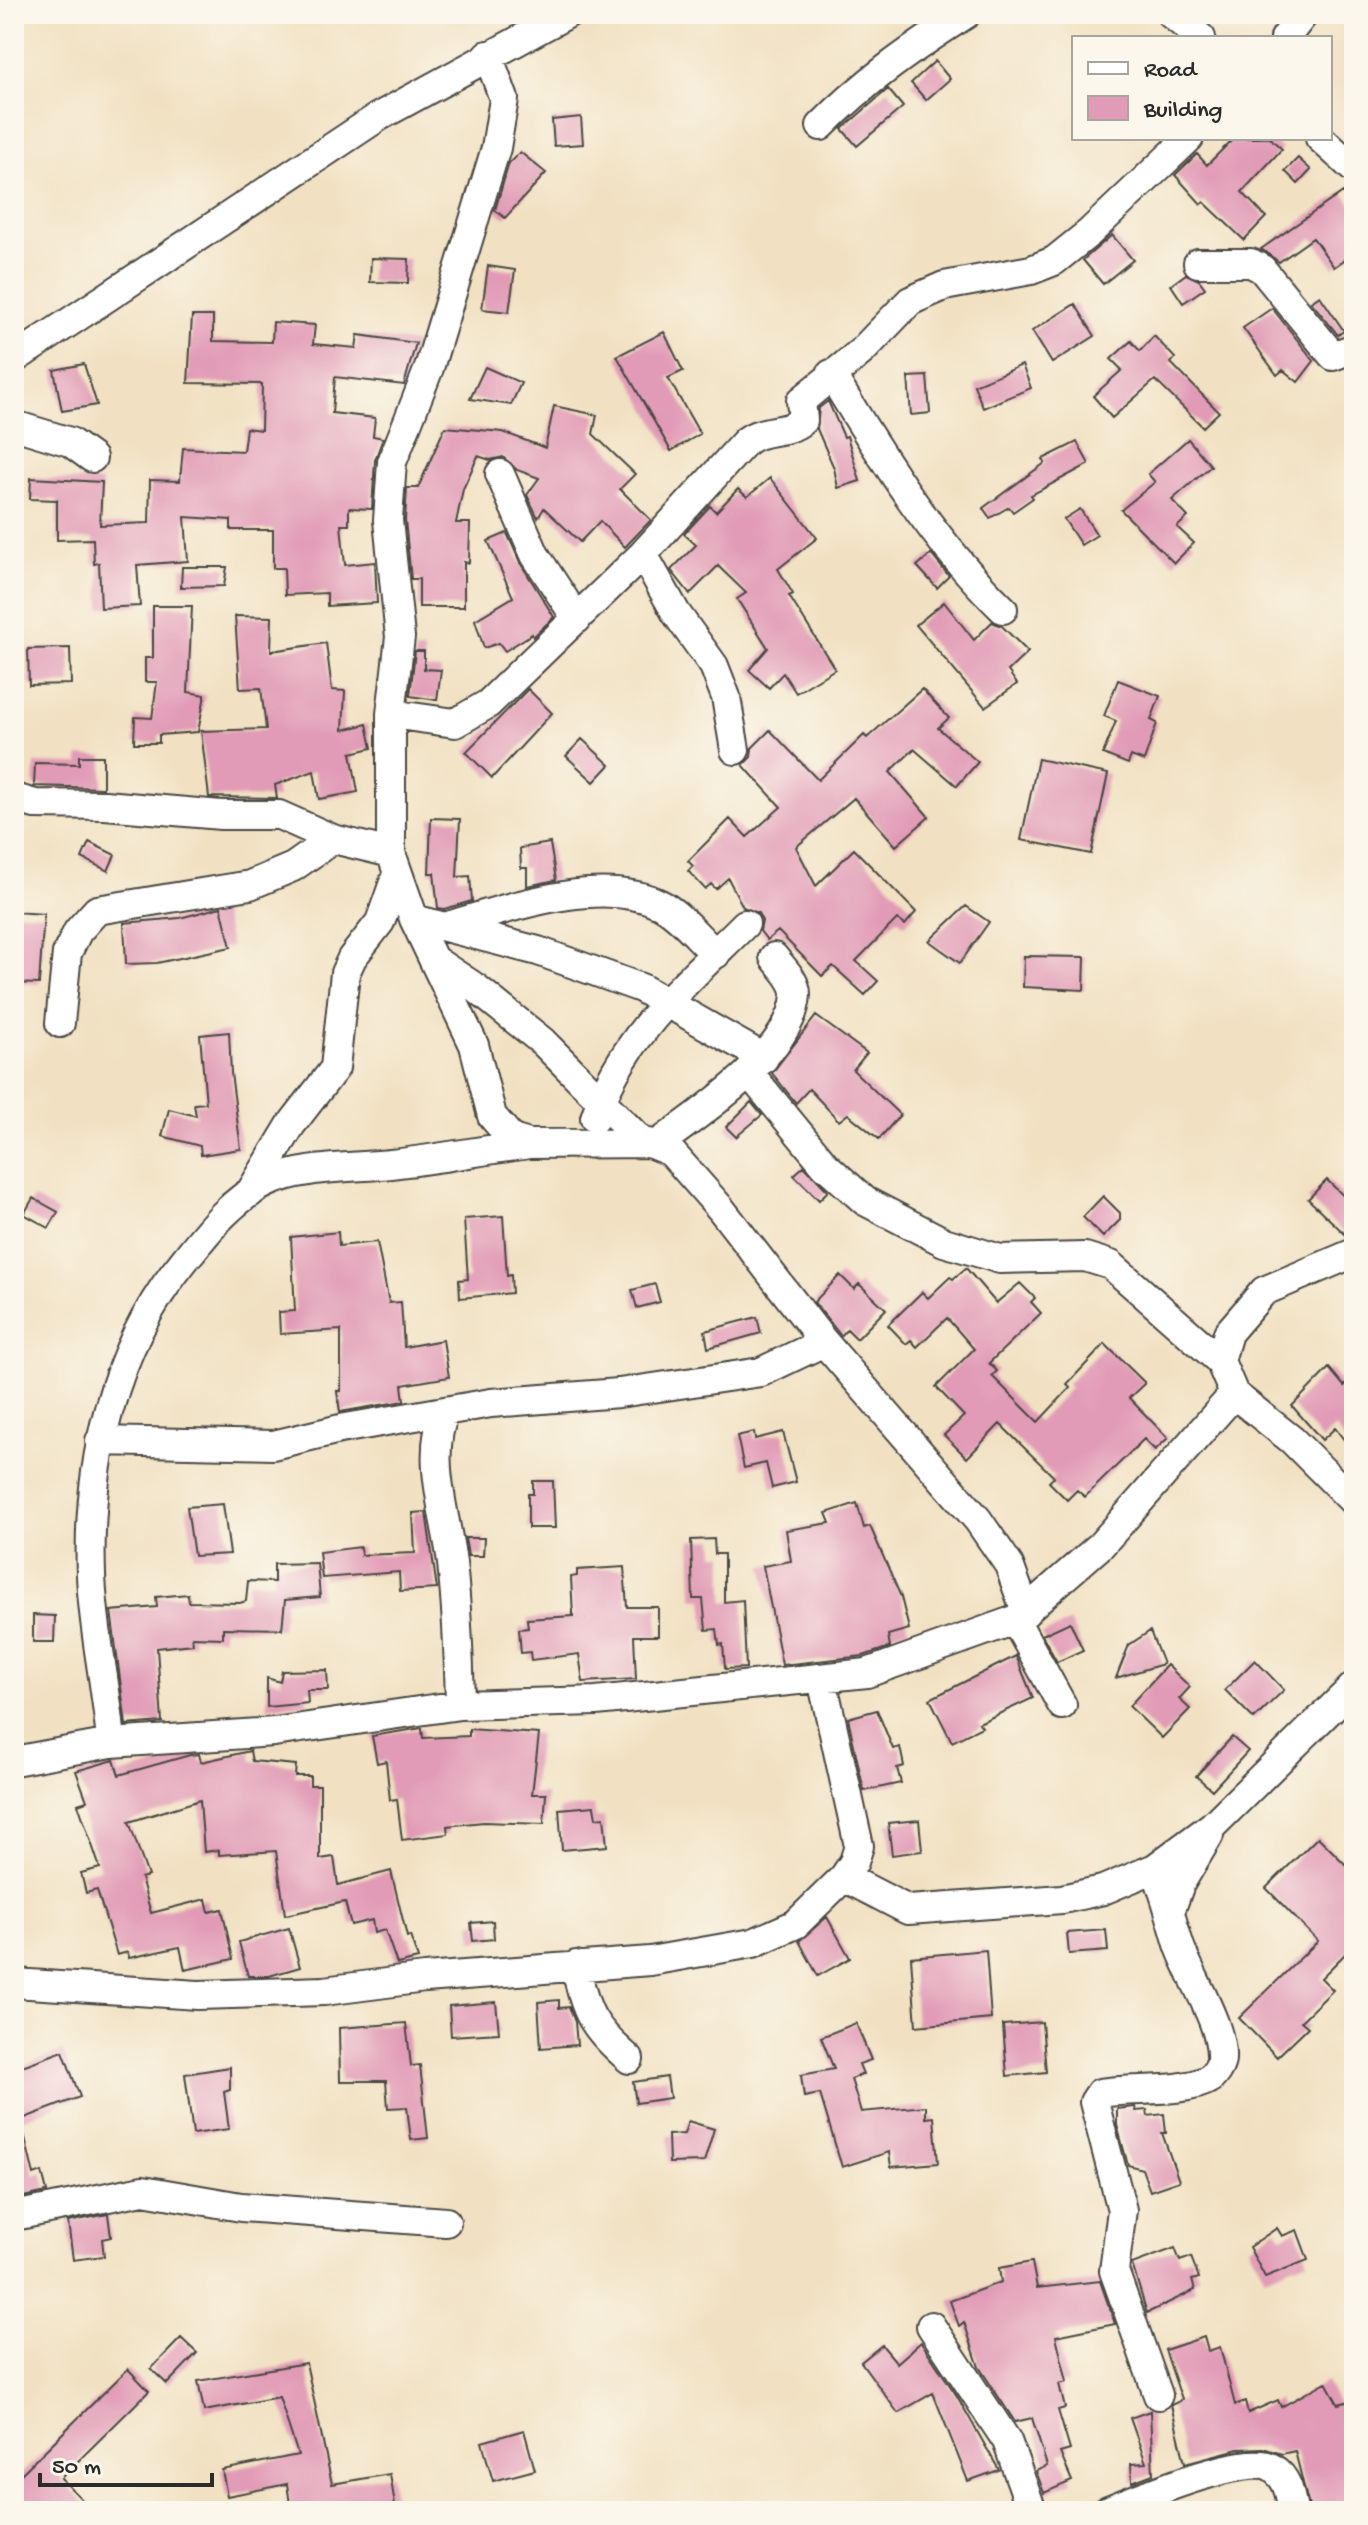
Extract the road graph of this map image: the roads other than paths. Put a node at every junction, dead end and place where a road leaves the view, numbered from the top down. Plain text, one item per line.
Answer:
1 (567, 14) edge
2 (966, 14) edge
3 (1171, 14) edge
4 (1304, 14) edge
5 (1198, 36) edge
6 (1287, 36) edge
7 (488, 55) junction
8 (821, 126) dead end
9 (1187, 140) edge
10 (1322, 140) edge
11 (1354, 169) edge
12 (1198, 263) dead end
13 (1354, 348) edge
14 (14, 359) edge
15 (831, 374) junction
16 (14, 425) edge
17 (92, 458) dead end
18 (500, 474) dead end
19 (643, 554) junction
20 (1003, 609) dead end
21 (577, 619) junction
22 (391, 714) junction
23 (735, 750) dead end
24 (14, 798) edge
25 (333, 839) junction
26 (394, 864) junction
27 (414, 919) junction
28 (745, 924) dead end
29 (447, 926) junction
30 (716, 954) junction
31 (774, 957) dead end
32 (433, 960) junction
33 (668, 1000) junction
34 (60, 1023) dead end
35 (757, 1066) junction
36 (600, 1102) junction
37 (529, 1144) junction
38 (651, 1144) junction
39 (587, 1145) junction
40 (250, 1193) junction
41 (1354, 1253) edge
42 (824, 1342) junction
43 (1220, 1361) junction
44 (1234, 1394) junction
45 (445, 1411) junction
46 (100, 1441) junction
47 (1354, 1502) edge
48 (1021, 1616) junction
49 (822, 1679) junction
50 (1354, 1686) edge
51 (460, 1705) junction
52 (1062, 1705) dead end
53 (111, 1743) junction
54 (14, 1761) edge
55 (1217, 1820) junction
56 (1155, 1868) junction
57 (844, 1877) junction
58 (1171, 1909) junction
59 (576, 1965) junction
60 (14, 1983) edge
61 (629, 2059) dead end
62 (14, 2216) edge
63 (446, 2222) dead end
64 (931, 2326) dead end
65 (1158, 2395) dead end
66 (1032, 2511) edge
67 (1106, 2511) edge
68 (1293, 2511) edge

1 - 7 street
2 - 8 street
3 - 5 street
4 - 6 street
7 - 14 street
7 - 22 street
9 - 15 street
10 - 11 street
12 - 13 street
15 - 19 street
15 - 20 street
16 - 17 street
18 - 21 street
19 - 21 street
19 - 23 street
21 - 22 street
22 - 26 street
24 - 25 street
25 - 26 street
25 - 34 street
26 - 27 street
26 - 40 street
27 - 29 street
27 - 32 street
28 - 30 street
29 - 30 street
29 - 33 street
30 - 33 street
31 - 35 street
32 - 36 street
32 - 37 street
33 - 35 street
33 - 36 street
35 - 38 street
35 - 43 street
36 - 38 street
36 - 39 street
37 - 39 street
37 - 40 street
38 - 39 street
38 - 42 street
40 - 46 street
41 - 43 street
42 - 45 street
42 - 48 street
43 - 44 street
44 - 47 street
44 - 48 street
45 - 46 street
45 - 51 street
46 - 53 street
48 - 49 street
48 - 52 street
49 - 51 street
49 - 57 street
50 - 55 street
51 - 53 street
53 - 54 street
55 - 56 street
55 - 58 street
56 - 57 street
56 - 58 street
57 - 59 street
58 - 65 street
59 - 60 street
59 - 61 street
62 - 63 street
64 - 66 street
67 - 68 street

